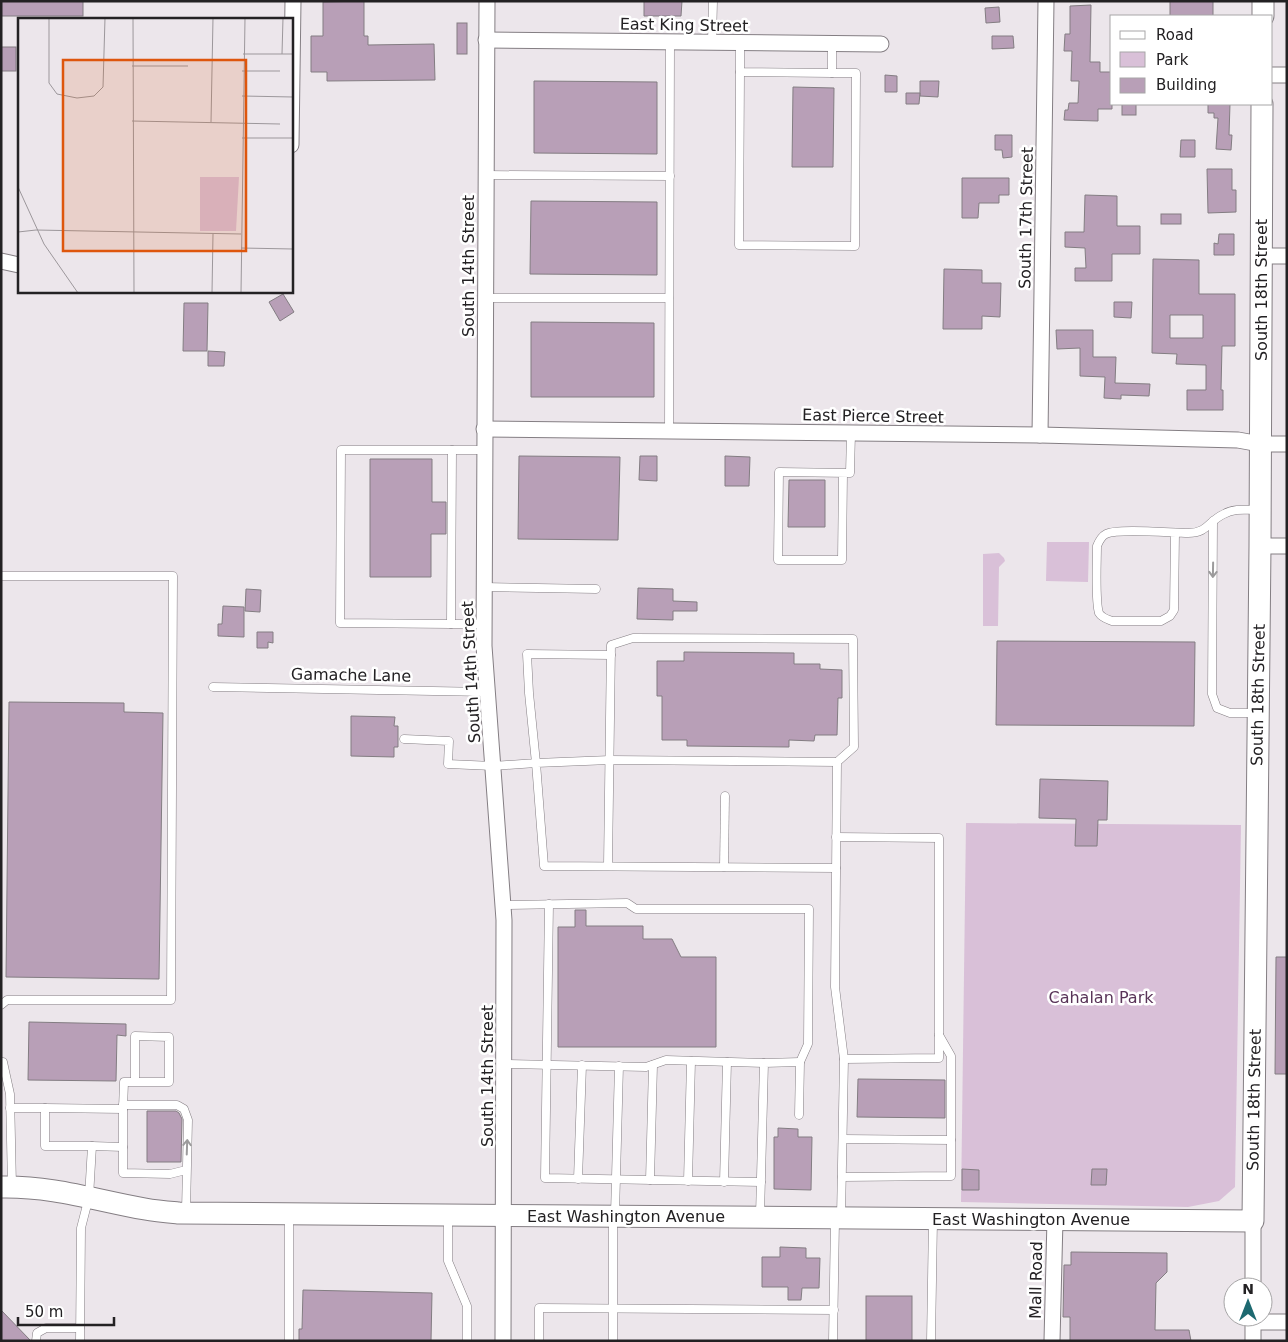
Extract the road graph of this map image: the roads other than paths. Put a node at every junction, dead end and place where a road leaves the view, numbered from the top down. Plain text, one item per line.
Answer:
1 (292, 1) edge
2 (487, 1) edge
3 (713, 1) edge
4 (1046, 1) edge
5 (1263, 1) edge
6 (1263, 15) edge
7 (292, 18) edge
8 (486, 40) junction
9 (670, 42) junction
10 (712, 42) junction
11 (740, 43) junction
12 (832, 44) junction
13 (881, 44) dead end
14 (740, 72) junction
15 (832, 73) junction
16 (1273, 74) edge
17 (1287, 75) edge
18 (1262, 105) edge
19 (486, 175) junction
20 (670, 176) junction
21 (1262, 256) junction
22 (1287, 256) edge
23 (1, 261) edge
24 (18, 265) edge
25 (485, 298) junction
26 (669, 298) junction
27 (484, 429) junction
28 (669, 431) junction
29 (851, 433) junction
30 (1040, 435) junction
31 (1260, 444) junction
32 (1287, 444) edge
33 (452, 450) junction
34 (484, 450) junction
35 (843, 473) junction
36 (1260, 510) junction
37 (1213, 521) junction
38 (1175, 533) junction
39 (1260, 546) junction
40 (1287, 546) edge
41 (1, 576) edge
42 (484, 587) junction
43 (596, 589) dead end
44 (452, 624) junction
45 (484, 624) junction
46 (611, 655) junction
47 (213, 686) dead end
48 (488, 692) junction
49 (1258, 713) junction
50 (404, 739) dead end
51 (610, 760) junction
52 (837, 762) junction
53 (536, 763) junction
54 (493, 766) junction
55 (725, 796) dead end
56 (836, 837) junction
57 (608, 866) junction
58 (724, 867) junction
59 (836, 868) junction
60 (549, 904) junction
61 (504, 905) junction
62 (1, 1005) edge
63 (939, 1034) junction
64 (844, 1059) junction
65 (2, 1061) edge
66 (691, 1061) junction
67 (727, 1062) junction
68 (800, 1062) junction
69 (764, 1063) junction
70 (504, 1064) junction
71 (547, 1064) junction
72 (653, 1065) junction
73 (582, 1066) junction
74 (619, 1066) junction
75 (135, 1082) junction
76 (123, 1107) junction
77 (10, 1108) junction
78 (45, 1108) junction
79 (799, 1115) dead end
80 (843, 1139) junction
81 (951, 1140) junction
82 (92, 1146) junction
83 (123, 1147) junction
84 (186, 1170) junction
85 (842, 1177) junction
86 (578, 1179) junction
87 (616, 1180) junction
88 (650, 1180) junction
89 (688, 1181) junction
90 (724, 1182) junction
91 (761, 1182) junction
92 (6, 1186) edge
93 (89, 1197) junction
94 (186, 1213) junction
95 (289, 1214) junction
96 (448, 1215) junction
97 (504, 1216) junction
98 (614, 1216) junction
99 (760, 1217) junction
100 (838, 1218) junction
101 (933, 1218) junction
102 (1055, 1219) junction
103 (1253, 1221) junction
104 (1253, 1277) edge
105 (613, 1308) junction
106 (834, 1310) junction
107 (1273, 1321) edge
108 (1287, 1322) edge
109 (1253, 1327) edge
110 (80, 1328) junction
111 (36, 1341) edge
112 (80, 1341) edge
113 (289, 1341) edge
114 (467, 1341) edge
115 (503, 1341) edge
116 (539, 1341) edge
117 (613, 1341) edge
118 (833, 1341) edge
119 (931, 1341) edge
120 (1052, 1341) edge
121 (1253, 1341) edge

1 - 7 street
2 - 8 street, South 14th Street
3 - 10 lane
4 - 30 street, South 17th Street
5 - 6 street
8 - 9 street, East King Street
8 - 19 street, South 14th Street
9 - 10 street, East King Street
9 - 20 lane
10 - 11 street, East King Street
11 - 12 street, East King Street
11 - 14 lane
12 - 13 street, East King Street
12 - 15 lane
14 - 15 lane
14 - 15 lane
16 - 17 street
18 - 21 street, South 18th Street
19 - 20 lane
19 - 25 street, South 14th Street
20 - 26 lane
21 - 22 street
21 - 31 street, South 18th Street
23 - 24 street
25 - 26 lane
25 - 27 street, South 14th Street
26 - 28 lane
27 - 28 street, East Pierce Street
27 - 34 street, South 14th Street
28 - 29 street, East Pierce Street
29 - 30 street, East Pierce Street
29 - 35 lane
30 - 31 street, East Pierce Street
31 - 32 street, East Pierce Street
31 - 36 street, South 18th Street
33 - 34 lane
33 - 44 lane
33 - 44 lane
34 - 42 street, South 14th Street
35 - 35 lane
36 - 37 lane
36 - 39 street, South 18th Street
37 - 38 lane
37 -> 49 lane
38 - 38 lane
39 - 40 street
39 - 49 street, South 18th Street
41 - 62 lane
42 - 43 lane
42 - 45 street, South 14th Street
44 - 45 lane
45 - 48 street, South 14th Street
46 - 51 lane
46 - 52 lane
46 - 53 lane
47 - 48 lane, Gamache Lane
48 - 54 street, South 14th Street
49 - 103 street, South 18th Street
50 - 54 lane
51 - 52 lane
51 - 53 lane
51 - 57 lane
52 - 56 lane
53 - 54 lane
53 - 57 lane
54 - 61 street, South 14th Street
55 - 58 lane
56 - 59 lane
56 - 63 lane
57 - 58 lane
58 - 59 lane
59 - 64 lane
60 - 61 lane
60 - 68 lane
60 - 71 lane
61 - 70 street, South 14th Street
63 - 64 lane
63 - 81 lane
64 - 80 lane
65 - 77 lane
66 - 67 lane
66 - 72 lane
66 - 89 lane
67 - 69 lane
67 - 90 lane
68 - 69 lane
68 - 79 lane
69 - 91 lane
70 - 71 lane
70 - 97 street, South 14th Street
71 - 73 lane
71 - 86 lane
72 - 74 lane
72 - 88 lane
73 - 74 lane
73 - 86 lane
74 - 87 lane
75 - 75 lane
75 - 76 lane
76 - 78 lane
76 - 83 lane
84 -> 76 lane
77 - 78 lane
77 - 92 lane
78 - 82 lane
80 - 81 lane
80 - 85 lane
81 - 85 lane
82 - 83 lane
82 - 93 lane
83 - 84 lane
84 - 94 lane
85 - 100 lane
86 - 87 lane
87 - 88 lane
87 - 98 lane
88 - 89 lane
89 - 90 lane
90 - 91 lane
91 - 99 lane
92 - 93 street, East Washington Avenue
93 - 94 street, East Washington Avenue
93 - 110 lane
94 - 95 street, East Washington Avenue
95 - 96 street, East Washington Avenue
95 - 113 lane
96 - 97 street, East Washington Avenue
96 - 114 lane
97 - 98 street, East Washington Avenue
97 - 115 street, South 14th Street
98 - 99 street, East Washington Avenue
98 - 105 lane
99 - 100 street, East Washington Avenue
100 - 101 street, East Washington Avenue
100 - 106 lane
101 - 102 street, East Washington Avenue
101 - 119 lane
102 - 103 street, East Washington Avenue
102 - 120 street, Mall Road
103 - 104 street, South 18th Street
105 - 106 lane
105 - 116 lane
105 - 117 lane
106 - 118 lane
107 - 108 street
109 - 121 street
110 - 111 lane
110 - 112 lane

